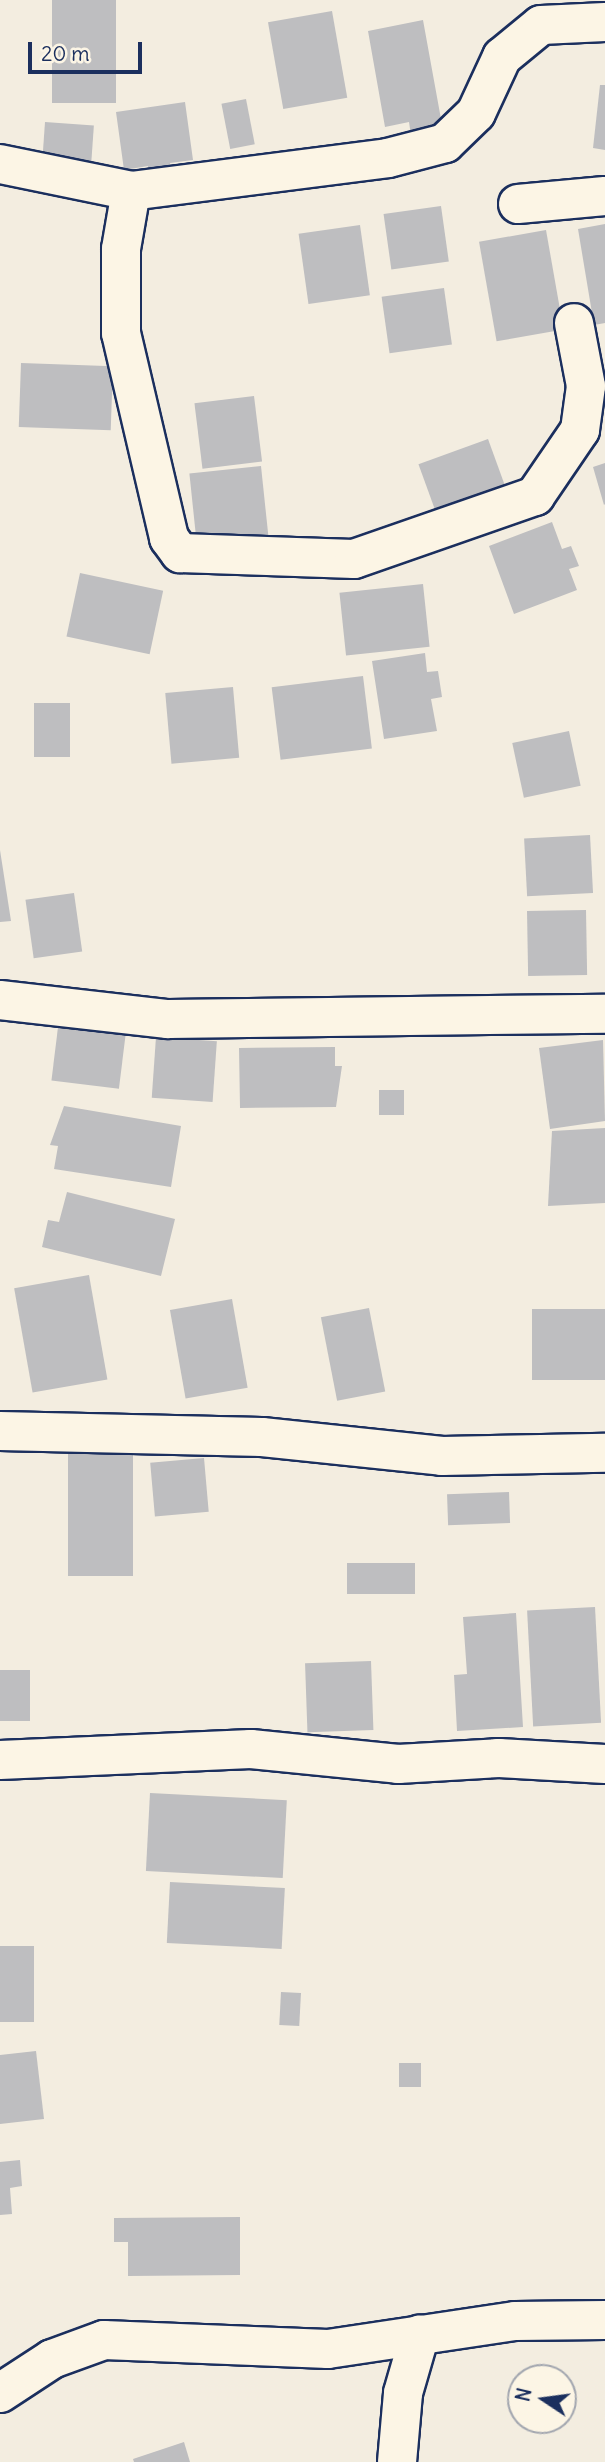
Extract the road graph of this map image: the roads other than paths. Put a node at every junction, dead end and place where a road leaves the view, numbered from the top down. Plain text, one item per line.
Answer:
1 (600, 14) edge
2 (0, 164) edge
3 (131, 191) junction
4 (605, 196) edge
5 (518, 204) dead end
6 (574, 323) dead end
7 (0, 1000) edge
8 (605, 1014) edge
9 (0, 1432) edge
10 (605, 1453) edge
11 (0, 1760) edge
12 (605, 1764) edge
13 (605, 2320) edge
14 (420, 2334) junction
15 (0, 2393) edge
16 (397, 2462) edge

1 - 3 street
2 - 3 street
3 - 6 street
4 - 5 street
7 - 8 street
9 - 10 street
11 - 12 street
13 - 14 street
14 - 15 street
14 - 16 street

